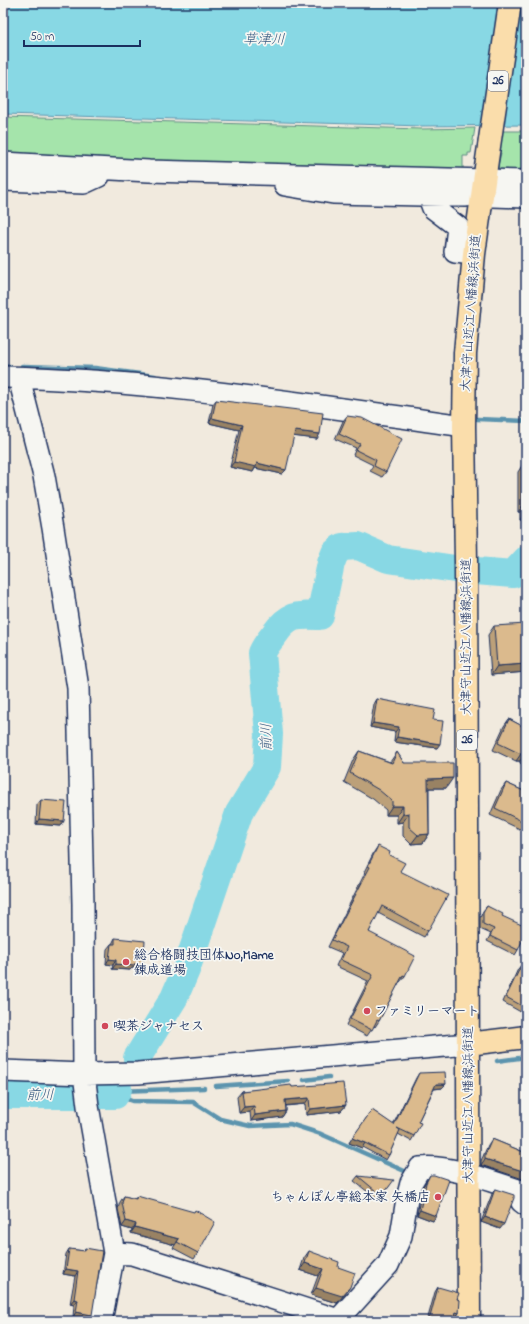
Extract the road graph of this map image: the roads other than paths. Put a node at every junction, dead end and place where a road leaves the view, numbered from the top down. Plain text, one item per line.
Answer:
1 (510, 3) edge
2 (3, 163) edge
3 (99, 172) junction
4 (488, 178) junction
5 (3, 180) edge
6 (526, 181) edge
7 (428, 195) junction
8 (466, 196) dead end
9 (526, 197) edge
10 (474, 254) junction
11 (11, 377) edge
12 (464, 426) junction
13 (526, 1037) edge
14 (468, 1044) junction
15 (3, 1058) edge
16 (3, 1071) edge
17 (84, 1072) junction
18 (469, 1174) junction
19 (526, 1205) edge
20 (114, 1253) junction
21 (338, 1320) edge
22 (100, 1321) edge
23 (469, 1321) edge

1 - 4 main road, 大津守山近江八幡線;浜街道 / 26
2 - 3 street
3 - 4 street
3 - 5 street
3 - 7 street
4 - 6 street
4 - 9 street
4 - 10 main road, 大津守山近江八幡線;浜街道 / 26
7 - 8 street
7 - 10 street
10 - 12 main road, 大津守山近江八幡線;浜街道 / 26
11 - 12 street
11 - 17 street
12 - 14 main road, 大津守山近江八幡線;浜街道 / 26
13 - 14 main road
14 - 17 street
14 - 18 main road, 大津守山近江八幡線;浜街道 / 26
15 - 17 street
16 - 17 street
17 - 20 street
18 - 19 street
18 - 21 street
18 - 23 main road, 大津守山近江八幡線;浜街道 / 26
20 - 21 street
20 - 22 street

